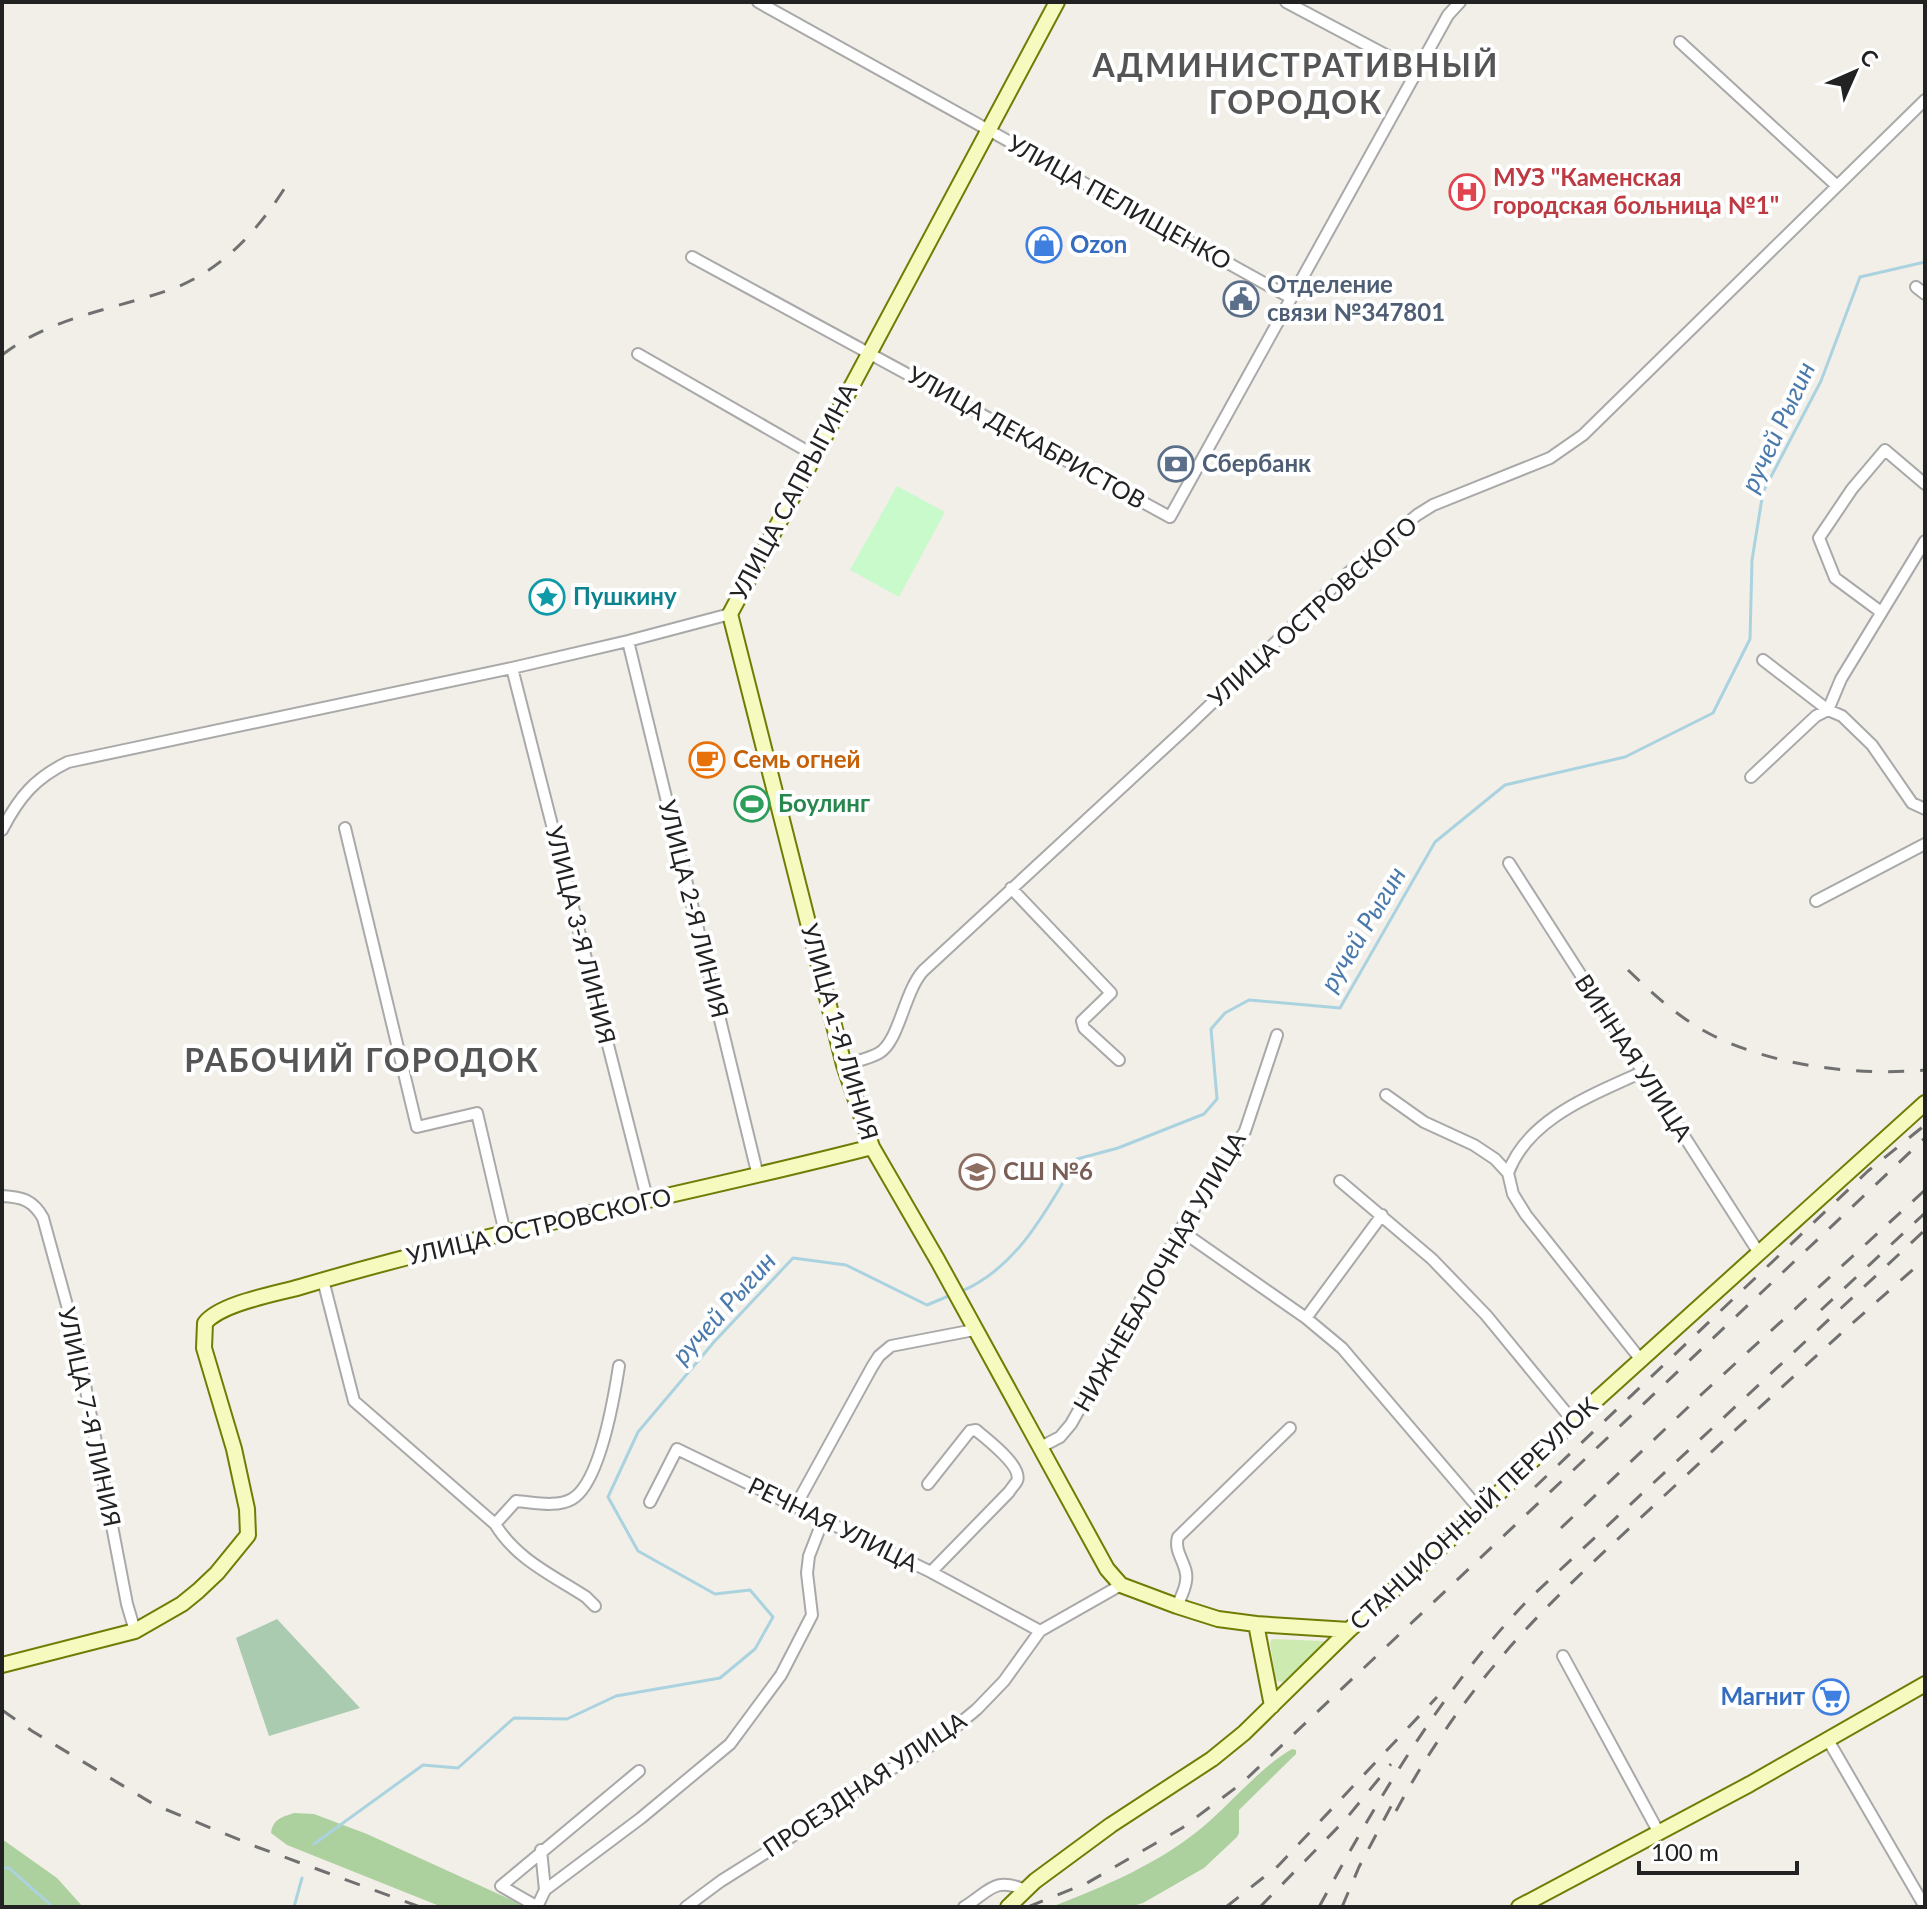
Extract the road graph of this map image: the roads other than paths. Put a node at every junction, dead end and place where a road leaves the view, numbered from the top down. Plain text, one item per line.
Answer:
1 (758, 2) edge
2 (1057, 2) edge
3 (1286, 2) edge
4 (1460, 2) edge
5 (1680, 42) dead end
6 (1418, 72) junction
7 (1925, 100) edge
8 (988, 130) junction
9 (1837, 186) junction
10 (692, 257) dead end
11 (1291, 298) junction
12 (869, 353) junction
13 (638, 354) dead end
14 (814, 455) junction
15 (1925, 484) edge
16 (1925, 541) edge
17 (1881, 612) junction
18 (730, 614) junction
19 (628, 641) junction
20 (1763, 660) dead end
21 (512, 668) junction
22 (1828, 710) junction
23 (1751, 777) dead end
24 (1925, 809) edge
25 (345, 828) dead end
26 (2, 830) edge
27 (1925, 844) edge
28 (1509, 863) dead end
29 (1011, 888) junction
30 (1816, 901) dead end
31 (1277, 1035) dead end
32 (1119, 1060) dead end
33 (844, 1065) junction
34 (1642, 1072) junction
35 (1386, 1095) dead end
36 (1925, 1103) edge
37 (872, 1147) junction
38 (1508, 1173) junction
39 (758, 1176) junction
40 (1340, 1181) dead end
41 (2, 1196) edge
42 (648, 1202) junction
43 (1382, 1215) junction
44 (1180, 1230) junction
45 (505, 1233) junction
46 (1759, 1253) junction
47 (323, 1280) junction
48 (1306, 1318) junction
49 (974, 1330) junction
50 (1641, 1360) junction
51 (619, 1366) dead end
52 (1573, 1421) junction
53 (1290, 1428) dead end
54 (1039, 1448) junction
55 (928, 1484) dead end
56 (650, 1502) dead end
57 (795, 1507) junction
58 (1481, 1511) junction
59 (823, 1520) junction
60 (495, 1524) junction
61 (931, 1572) junction
62 (1121, 1585) junction
63 (595, 1606) dead end
64 (1177, 1606) junction
65 (1256, 1624) junction
66 (1349, 1630) junction
67 (135, 1631) junction
68 (1040, 1631) junction
69 (1563, 1656) dead end
70 (2, 1665) edge
71 (1925, 1684) edge
72 (1272, 1706) junction
73 (1828, 1740) junction
74 (639, 1771) dead end
75 (1658, 1831) junction
76 (541, 1850) junction
77 (545, 1890) junction
78 (1025, 1890) junction
79 (1009, 1906) edge
80 (538, 1907) edge
81 (686, 1907) edge
82 (964, 1907) edge
83 (1519, 1907) edge
84 (1925, 1907) edge

1 - 8 street, УЛИЦА ПЕЛИЩЕНКО
2 - 8 street, УЛИЦА САПРЫГИНА
3 - 6 street
4 - 6 street, УЛИЦА ДЕКАБРИСТОВ
5 - 9 street
6 - 11 street, УЛИЦА ДЕКАБРИСТОВ
7 - 9 street, УЛИЦА ОСТРОВСКОГО
8 - 11 street, УЛИЦА ПЕЛИЩЕНКО
8 - 12 street, УЛИЦА САПРЫГИНА
9 - 29 street, УЛИЦА ОСТРОВСКОГО
10 - 12 street
11 - 12 street, УЛИЦА ДЕКАБРИСТОВ
12 - 14 street, УЛИЦА САПРЫГИНА
13 - 14 street
14 - 18 street, УЛИЦА САПРЫГИНА
15 - 17 street
16 - 17 street
17 - 22 street
18 - 19 street, УЛИЦА САПРЫГИНА
18 - 33 street, УЛИЦА 1-Я ЛИНИЯ
19 - 21 street, УЛИЦА САПРЫГИНА
19 - 39 street, УЛИЦА 2-Я ЛИНИЯ
20 - 22 street
21 - 26 street, УЛИЦА САПРЫГИНА
21 - 42 street, УЛИЦА 3-Я ЛИНИЯ
22 - 23 street
22 - 24 street
25 - 45 street
27 - 30 street
28 - 34 street, ВИННАЯ УЛИЦА
29 - 32 street
29 - 33 street, УЛИЦА ОСТРОВСКОГО
31 - 44 street, НИЖНЕБАЛОЧНАЯ УЛИЦА
33 - 37 street, УЛИЦА 1-Я ЛИНИЯ
34 - 38 street
34 - 46 street, ВИННАЯ УЛИЦА
35 - 38 street
36 - 46 street, СТАНЦИОННЫЙ ПЕРЕУЛОК
37 - 39 street, УЛИЦА ОСТРОВСКОГО
37 - 49 street, УЛИЦА 1-Я ЛИНИЯ
38 - 50 street
39 - 42 street, УЛИЦА ОСТРОВСКОГО
40 - 43 street
41 - 67 street, УЛИЦА 7-Я ЛИНИЯ
42 - 45 street, УЛИЦА ОСТРОВСКОГО
43 - 48 street
43 - 52 street
44 - 48 street
44 - 54 street, НИЖНЕБАЛОЧНАЯ УЛИЦА
45 - 47 street, УЛИЦА ОСТРОВСКОГО
46 - 50 street, СТАНЦИОННЫЙ ПЕРЕУЛОК
47 - 60 street
47 - 67 street, УЛИЦА ОСТРОВСКОГО
48 - 58 street
49 - 54 street, УЛИЦА 1-Я ЛИНИЯ
49 - 57 street
50 - 52 street, СТАНЦИОННЫЙ ПЕРЕУЛОК
51 - 60 street
52 - 58 street, СТАНЦИОННЫЙ ПЕРЕУЛОК
53 - 64 street
54 - 62 street, УЛИЦА 1-Я ЛИНИЯ
55 - 61 street
56 - 57 street, РЕЧНАЯ УЛИЦА
57 - 59 street, РЕЧНАЯ УЛИЦА
58 - 66 street, СТАНЦИОННЫЙ ПЕРЕУЛОК
59 - 61 street, РЕЧНАЯ УЛИЦА
59 - 77 street
60 - 63 street
61 - 68 street, РЕЧНАЯ УЛИЦА
62 - 64 street
62 - 68 street, ПРОЕЗДНАЯ УЛИЦА
64 - 65 street
65 - 66 street
65 - 72 street
66 - 72 street, СТАНЦИОННЫЙ ПЕРЕУЛОК
67 - 70 street
68 - 81 street, ПРОЕЗДНАЯ УЛИЦА
69 - 75 street
71 - 73 street
72 - 78 street, СТАНЦИОННЫЙ ПЕРЕУЛОК
73 - 75 street
73 - 84 street
74 - 76 street
75 - 83 street
76 - 77 street
76 - 80 street
77 - 80 street
78 - 79 street, СТАНЦИОННЫЙ ПЕРЕУЛОК
78 - 82 street

